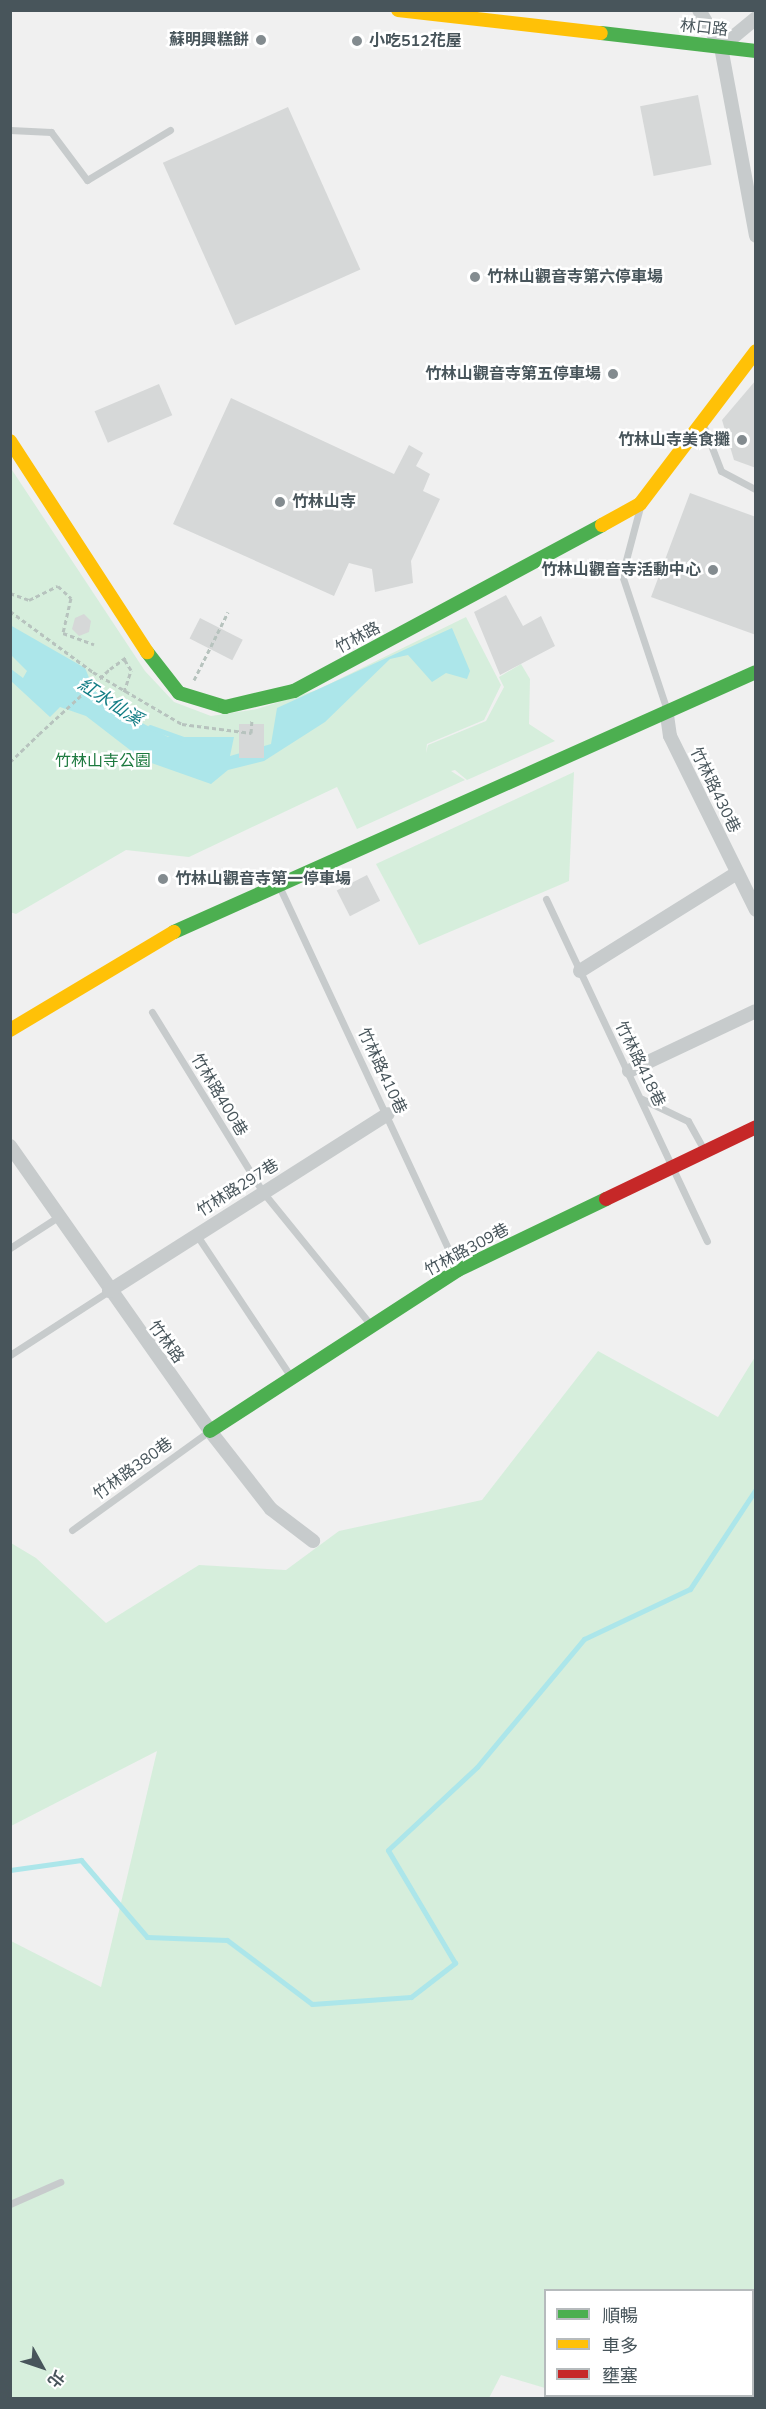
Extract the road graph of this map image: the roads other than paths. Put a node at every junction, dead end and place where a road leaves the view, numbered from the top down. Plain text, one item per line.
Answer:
1 (398, 10) edge
2 (699, 10) edge
3 (756, 18) edge
4 (721, 47) junction
5 (756, 51) edge
6 (10, 130) edge
7 (170, 130) dead end
8 (756, 236) edge
9 (756, 351) edge
10 (702, 422) junction
11 (10, 441) edge
12 (756, 490) edge
13 (640, 504) junction
14 (756, 672) edge
15 (667, 715) junction
16 (737, 873) junction
17 (278, 884) junction
18 (752, 893) edge
19 (546, 899) dead end
20 (756, 910) edge
21 (580, 971) junction
22 (756, 1011) edge
23 (152, 1012) dead end
24 (10, 1030) edge
25 (629, 1071) junction
26 (642, 1099) junction
27 (388, 1114) junction
28 (756, 1127) edge
29 (10, 1146) edge
30 (705, 1152) junction
31 (674, 1167) junction
32 (262, 1191) junction
33 (58, 1217) junction
34 (196, 1234) junction
35 (707, 1241) dead end
36 (10, 1248) edge
37 (458, 1270) junction
38 (109, 1291) junction
39 (372, 1326) junction
40 (10, 1354) edge
41 (291, 1378) junction
42 (210, 1431) junction
43 (72, 1530) dead end
44 (313, 1541) dead end
45 (60, 2182) dead end
46 (10, 2204) edge

1 - 4 street, 林口路
2 - 4 street
3 - 4 street
4 - 5 street, 林口路
4 - 8 street
6 - 7 lane
9 - 10 street, 竹林路
10 - 12 lane
10 - 13 street, 竹林路
11 - 13 street, 竹林路
13 - 15 lane
14 - 15 street
15 - 16 street, 竹林路430巷
15 - 17 street
16 - 18 street, 竹林路430巷
16 - 21 street
17 - 24 street
17 - 27 lane, 竹林路410巷
18 - 20 street, 竹林路430巷
19 - 21 lane, 竹林路418巷
21 - 25 lane, 竹林路418巷
22 - 25 street
23 - 32 lane, 竹林路400巷
25 - 26 lane, 竹林路418巷
26 - 30 lane
26 - 31 lane, 竹林路418巷
27 - 32 street, 竹林路297巷
27 - 37 lane, 竹林路410巷
28 - 30 street, 竹林路309巷
29 - 33 street, 竹林路
30 - 31 street, 竹林路309巷
31 - 35 lane, 竹林路418巷
31 - 37 street, 竹林路309巷
32 - 34 street, 竹林路297巷
32 - 39 lane, 竹林路400巷
33 - 36 lane
33 - 38 street, 竹林路
34 - 38 street, 竹林路297巷
34 - 41 lane
37 - 39 street, 竹林路309巷
38 - 40 lane
38 - 42 street, 竹林路
39 - 41 street, 竹林路309巷
41 - 42 street, 竹林路309巷
42 - 43 lane, 竹林路380巷
42 - 44 street, 竹林路
45 - 46 lane

